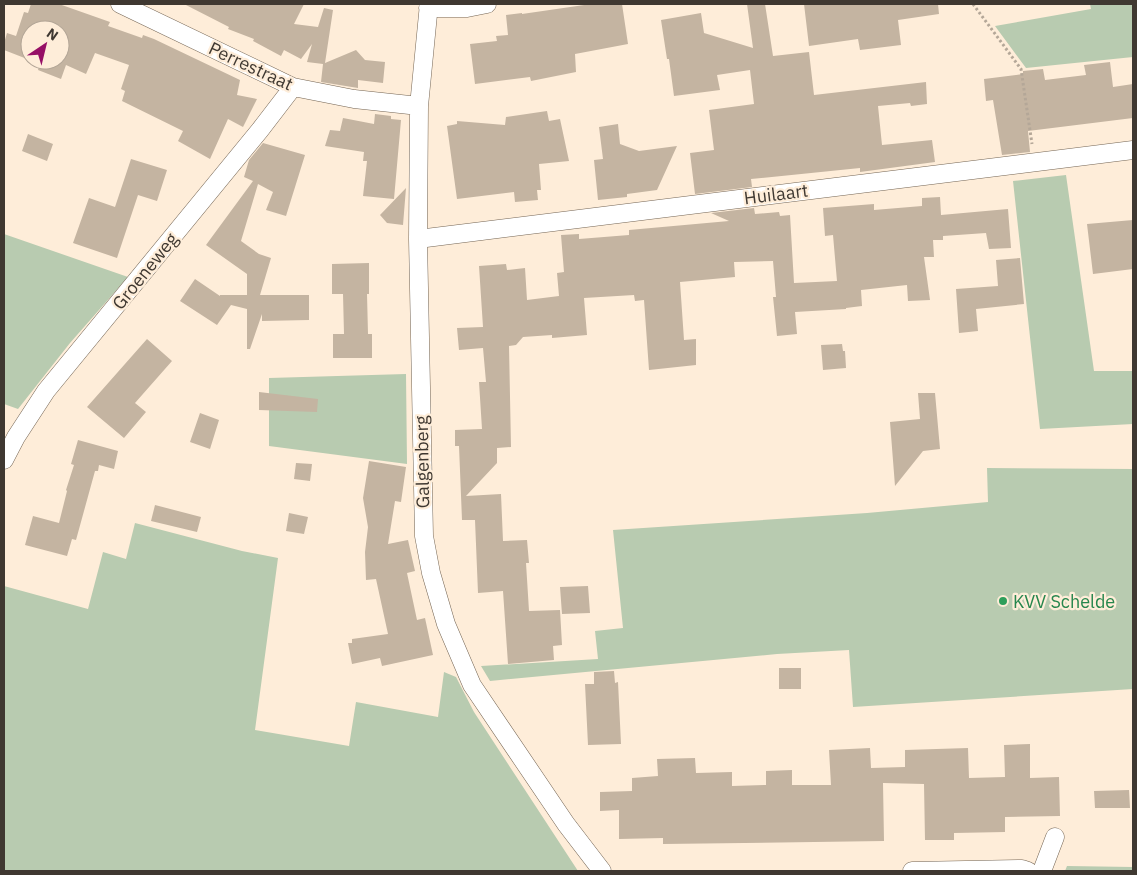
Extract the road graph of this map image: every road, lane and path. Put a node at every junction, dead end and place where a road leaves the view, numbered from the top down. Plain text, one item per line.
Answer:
1 (120, 4) edge
2 (487, 4) edge
3 (973, 4) edge
4 (429, 6) edge
5 (293, 87) junction
6 (419, 106) junction
7 (1133, 150) edge
8 (1035, 162) junction
9 (418, 239) junction
10 (4, 460) edge
11 (1055, 837) dead end
12 (602, 871) edge
13 (912, 871) edge
14 (1028, 871) edge
15 (1042, 871) edge

1 - 5 street, Perrestraat
2 - 4 street
3 - 8 path
4 - 6 street, Galgenberg
5 - 6 street, Perrestraat
5 - 10 street, Groeneweg
6 - 9 street, Galgenberg
7 - 8 street, Huilaart
8 - 9 street, Huilaart
9 - 12 street, Galgenberg
11 - 15 street
13 - 14 street

